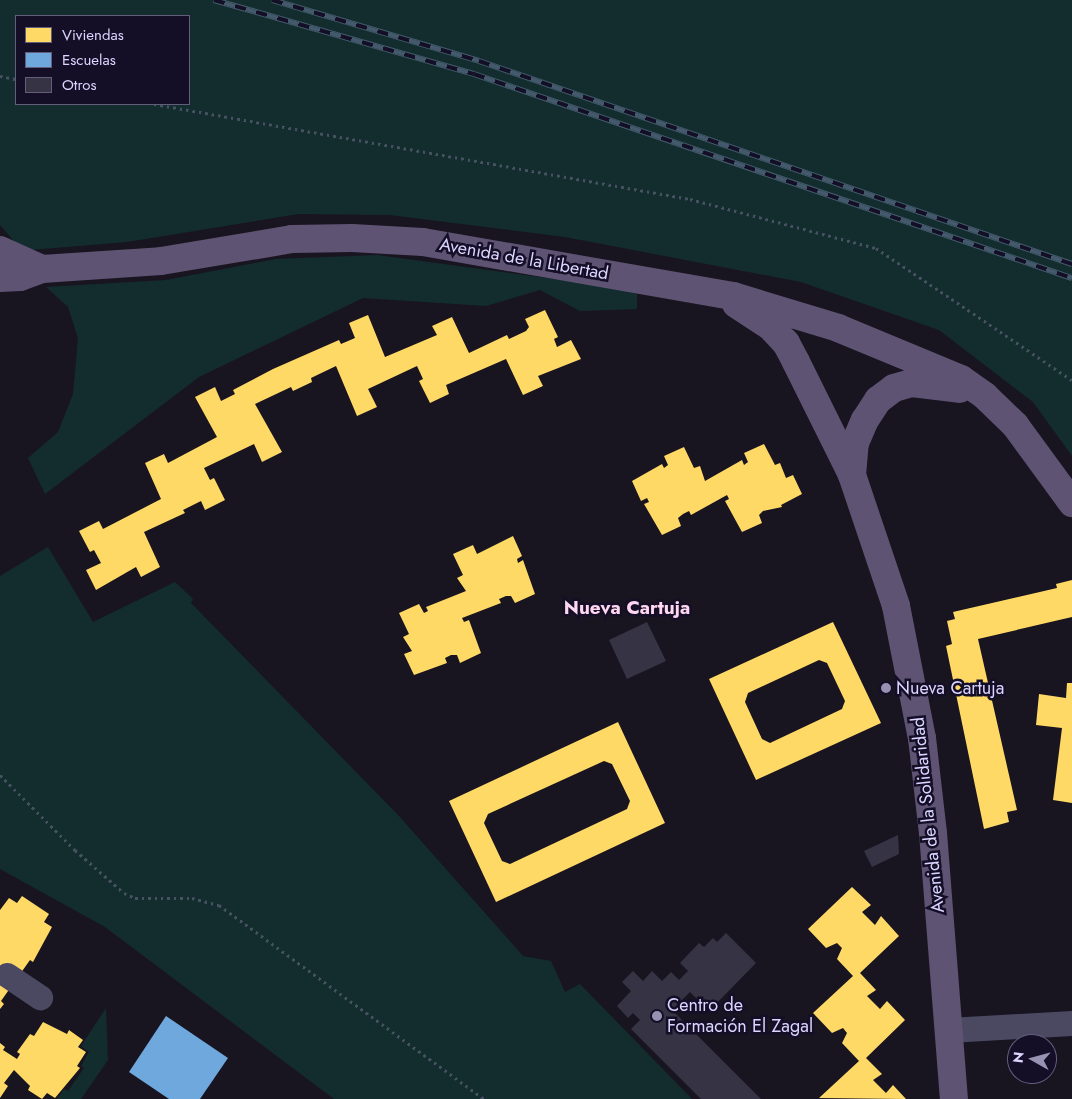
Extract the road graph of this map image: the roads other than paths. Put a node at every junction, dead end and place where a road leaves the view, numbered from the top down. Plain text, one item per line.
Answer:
1 (0, 250) edge
2 (42, 269) junction
3 (0, 278) edge
4 (715, 294) junction
5 (985, 396) junction
6 (852, 474) junction
7 (1072, 503) edge
8 (8, 975) dead end
9 (40, 998) dead end
10 (1072, 1023) edge
11 (949, 1030) junction
12 (954, 1099) edge

1 - 2 main road, Avenida de la Libertad
2 - 3 main road, Avenida de la Libertad
2 - 4 main road, Avenida de la Libertad
4 - 5 main road, Avenida de la Libertad
4 - 6 main road, Avenida de la Solidaridad
5 - 6 main road
5 - 7 main road, Avenida de la Libertad
6 - 11 main road, Avenida de la Solidaridad
8 - 9 street
10 - 11 street
11 - 12 main road, Avenida de la Solidaridad

